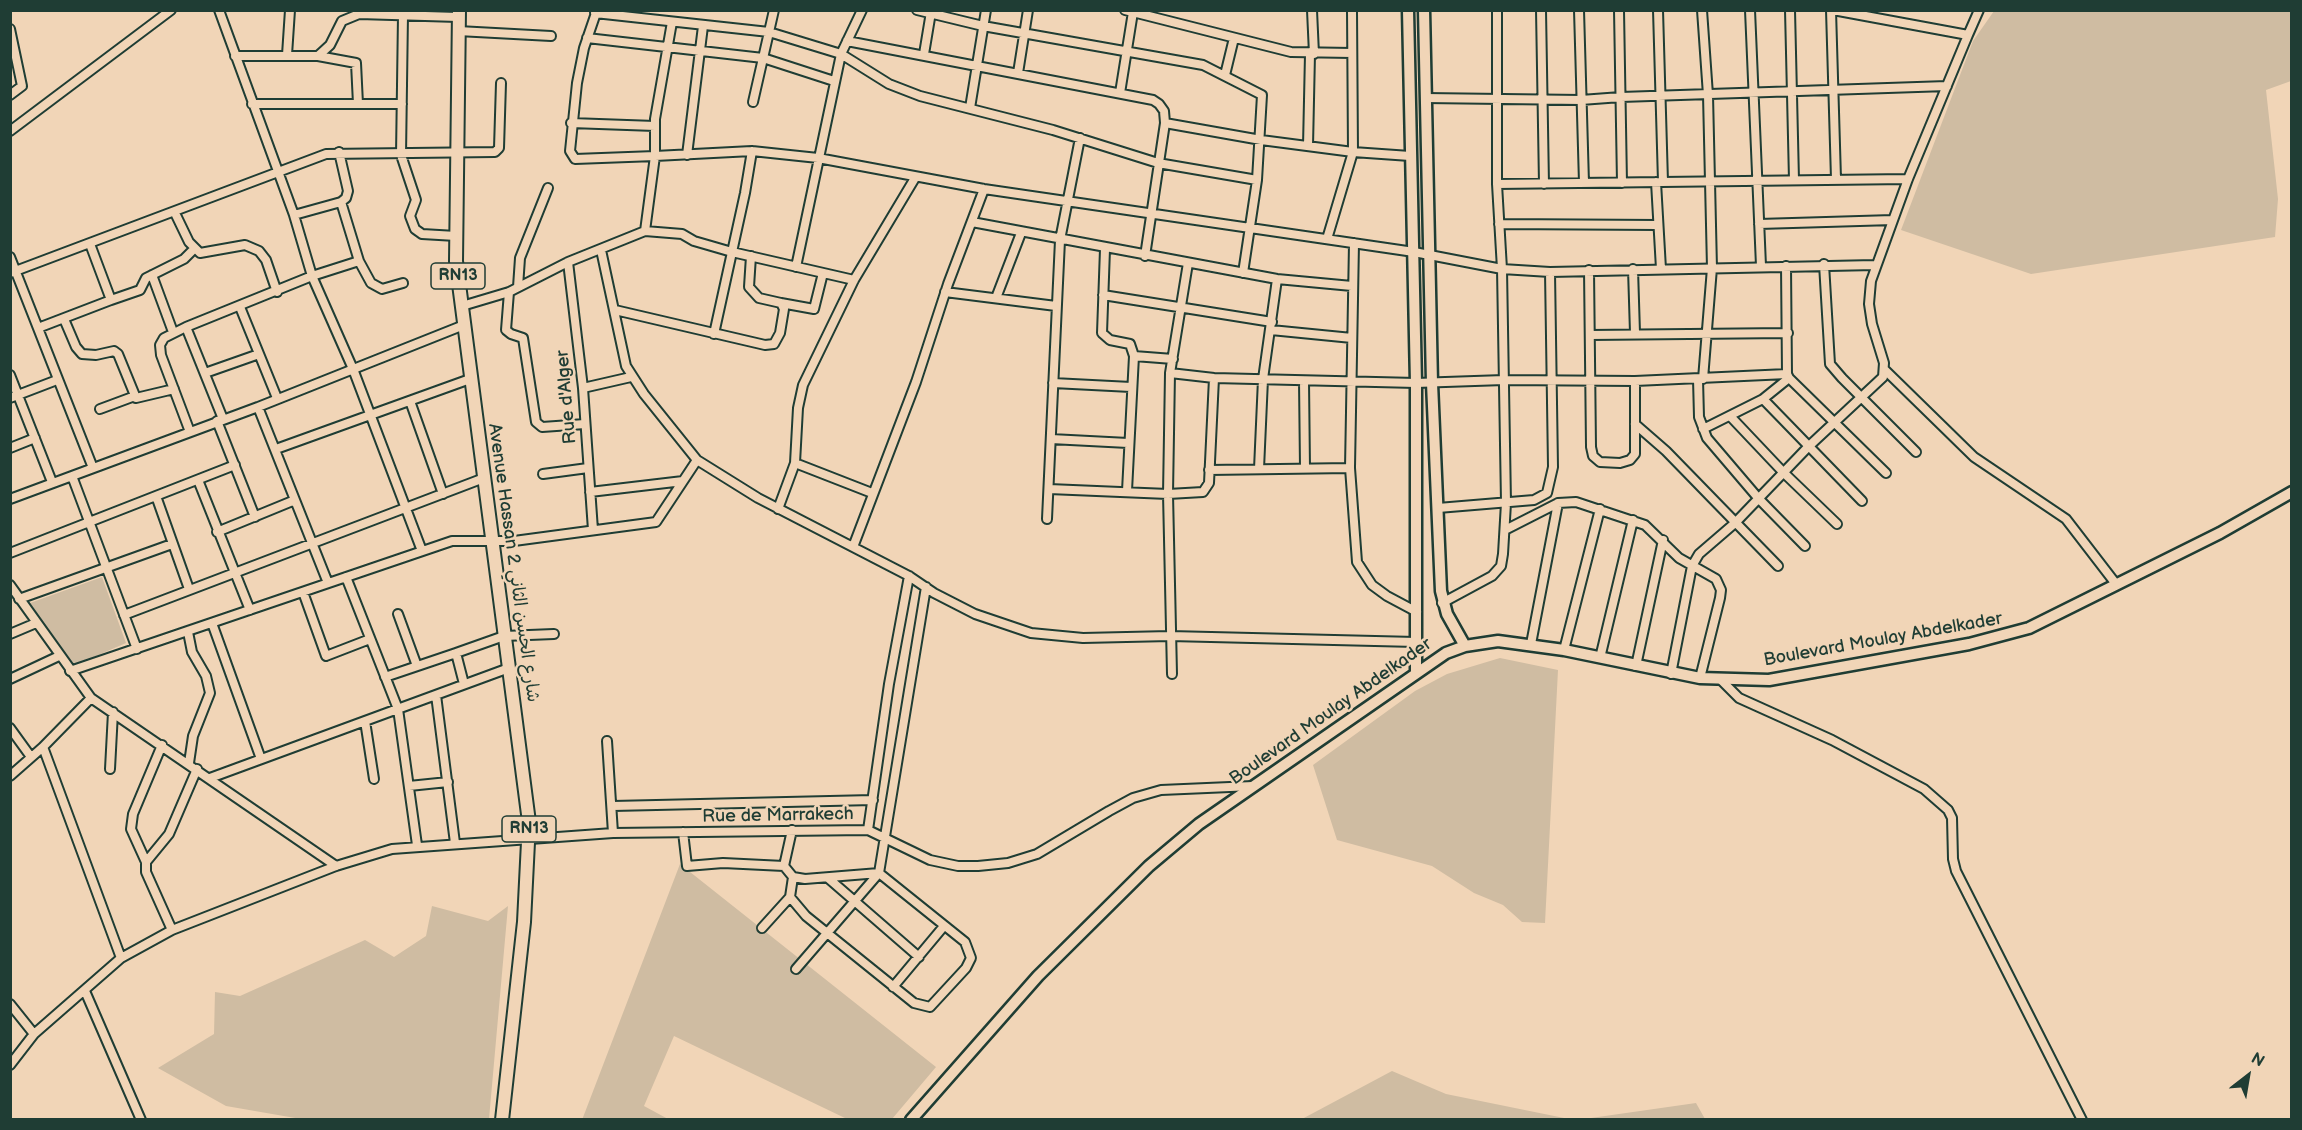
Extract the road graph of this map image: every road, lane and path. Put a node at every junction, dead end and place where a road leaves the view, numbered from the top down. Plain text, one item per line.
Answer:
1 (171, 10) edge
2 (219, 10) edge
3 (290, 10) edge
4 (774, 10) edge
5 (862, 10) edge
6 (916, 10) edge
7 (986, 10) edge
8 (1028, 10) edge
9 (1312, 10) edge
10 (1352, 10) edge
11 (1408, 10) edge
12 (1424, 10) edge
13 (1497, 10) edge
14 (1541, 10) edge
15 (1579, 10) edge
16 (1619, 10) edge
17 (1658, 10) edge
18 (1702, 10) edge
19 (1750, 10) edge
20 (1790, 10) edge
21 (1832, 10) edge
22 (1979, 10) edge
23 (596, 12) edge
24 (1135, 12) edge
25 (930, 13) edge
26 (1873, 13) edge
27 (458, 14) edge
28 (403, 15) junction
29 (672, 22) junction
30 (703, 26) junction
31 (983, 26) junction
32 (10, 29) edge
33 (458, 31) junction
34 (769, 32) junction
35 (1025, 32) junction
36 (1968, 35) junction
37 (551, 36) dead end
38 (587, 38) junction
39 (1234, 38) junction
40 (847, 41) junction
41 (667, 47) junction
42 (700, 52) junction
43 (1126, 52) junction
44 (1352, 53) junction
45 (841, 54) junction
46 (924, 54) junction
47 (1312, 54) junction
48 (287, 55) junction
49 (235, 56) junction
50 (318, 56) junction
51 (763, 58) junction
52 (978, 65) junction
53 (1018, 73) junction
54 (1225, 75) junction
55 (834, 81) junction
56 (501, 83) dead end
57 (1947, 86) junction
58 (1832, 89) junction
59 (1794, 92) junction
60 (1119, 93) junction
61 (1753, 93) junction
62 (10, 95) edge
63 (1708, 95) junction
64 (1621, 96) junction
65 (1662, 96) junction
66 (1496, 97) junction
67 (1425, 98) junction
68 (1543, 99) junction
69 (1581, 100) junction
70 (753, 102) dead end
71 (252, 104) junction
72 (358, 104) junction
73 (402, 104) junction
74 (970, 108) junction
75 (572, 123) junction
76 (1165, 123) junction
77 (655, 126) junction
78 (10, 131) edge
79 (1080, 138) junction
80 (1261, 140) junction
81 (1308, 146) junction
82 (752, 151) junction
83 (339, 152) junction
84 (457, 152) junction
85 (1353, 152) junction
86 (401, 155) junction
87 (687, 155) junction
88 (655, 156) junction
89 (1410, 156) junction
90 (819, 158) junction
91 (1158, 163) junction
92 (278, 172) junction
93 (915, 178) junction
94 (1908, 178) junction
95 (1836, 179) junction
96 (1257, 180) junction
97 (1794, 180) junction
98 (1756, 181) junction
99 (1659, 182) junction
100 (1711, 182) junction
101 (1584, 183) junction
102 (1622, 183) junction
103 (1497, 184) junction
104 (1544, 184) junction
105 (548, 188) dead end
106 (984, 189) junction
107 (1066, 200) junction
108 (341, 202) junction
109 (176, 213) junction
110 (294, 215) junction
111 (1149, 215) junction
112 (1893, 220) junction
113 (972, 222) junction
114 (1499, 224) junction
115 (1759, 224) junction
116 (1658, 225) junction
117 (1251, 229) junction
118 (645, 231) junction
119 (1021, 233) junction
120 (456, 236) junction
121 (1327, 239) junction
122 (1060, 240) junction
123 (1353, 243) junction
124 (90, 244) junction
125 (194, 249) junction
126 (601, 249) junction
127 (1105, 249) junction
128 (732, 252) junction
129 (1414, 252) junction
130 (751, 256) junction
131 (1145, 256) junction
132 (1431, 256) junction
133 (10, 257) edge
134 (359, 261) junction
135 (568, 262) junction
136 (1188, 263) junction
137 (1824, 264) junction
138 (1875, 265) junction
139 (1761, 266) junction
140 (1786, 266) junction
141 (796, 267) junction
142 (1712, 268) junction
143 (1502, 269) junction
144 (1662, 269) junction
145 (1588, 270) junction
146 (1633, 270) junction
147 (13, 272) edge
148 (1550, 272) junction
149 (823, 273) junction
150 (1243, 273) junction
151 (152, 275) junction
152 (312, 276) junction
153 (1277, 279) junction
154 (854, 280) junction
155 (403, 283) dead end
156 (1352, 286) junction
157 (518, 287) junction
158 (277, 292) junction
159 (509, 292) junction
160 (945, 292) junction
161 (1103, 295) junction
162 (996, 298) junction
163 (111, 300) junction
164 (781, 303) junction
165 (462, 306) junction
166 (1056, 306) junction
167 (240, 307) junction
168 (1182, 308) junction
169 (615, 310) junction
170 (64, 319) junction
171 (464, 325) junction
172 (1271, 326) junction
173 (186, 327) junction
174 (38, 328) junction
175 (173, 332) junction
176 (1707, 332) junction
177 (714, 333) junction
178 (1635, 333) junction
179 (1788, 333) junction
180 (1590, 335) junction
181 (1352, 339) junction
182 (259, 354) junction
183 (1134, 356) junction
184 (1173, 359) junction
185 (353, 369) junction
186 (1885, 370) junction
187 (205, 373) junction
188 (1170, 373) junction
189 (10, 375) edge
190 (1788, 376) junction
191 (631, 377) junction
192 (1214, 378) junction
193 (470, 379) junction
194 (1263, 379) junction
195 (1701, 379) junction
196 (57, 380) junction
197 (1504, 380) junction
198 (1550, 380) junction
199 (1592, 380) junction
200 (1304, 381) junction
201 (1350, 381) junction
202 (1635, 381) junction
203 (1053, 382) junction
204 (1432, 382) junction
205 (1416, 383) junction
206 (1131, 387) junction
207 (583, 388) junction
208 (174, 389) junction
209 (135, 396) junction
210 (14, 397) edge
211 (277, 398) junction
212 (1863, 398) junction
213 (1763, 399) junction
214 (410, 401) junction
215 (258, 407) junction
216 (100, 409) dead end
217 (371, 415) junction
218 (1730, 416) junction
219 (220, 420) junction
220 (1833, 423) junction
221 (585, 424) junction
222 (1635, 424) junction
223 (1703, 429) junction
224 (190, 432) junction
225 (35, 438) junction
226 (1051, 438) junction
227 (1128, 443) junction
228 (1808, 447) junction
229 (10, 448) edge
230 (276, 449) junction
231 (1916, 452) dead end
232 (697, 460) junction
233 (795, 463) junction
234 (235, 465) junction
235 (93, 468) junction
236 (588, 468) junction
237 (1305, 468) junction
238 (1350, 468) junction
239 (1259, 469) junction
240 (1209, 470) junction
241 (1782, 472) junction
242 (543, 474) dead end
243 (1886, 474) dead end
244 (72, 476) junction
245 (484, 478) junction
246 (198, 480) junction
247 (683, 481) junction
248 (52, 482) junction
249 (1049, 489) junction
250 (1127, 491) junction
251 (590, 492) junction
252 (2292, 492) edge
253 (872, 493) junction
254 (443, 494) junction
255 (1168, 494) junction
256 (156, 496) junction
257 (10, 499) edge
258 (1759, 499) junction
259 (295, 500) junction
260 (1862, 501) dead end
261 (1506, 503) junction
262 (1558, 503) junction
263 (406, 508) junction
264 (1438, 508) junction
265 (778, 509) junction
266 (1600, 509) junction
267 (255, 517) junction
268 (1047, 519) dead end
269 (1633, 520) junction
270 (1735, 523) junction
271 (90, 524) junction
272 (1836, 524) dead end
273 (592, 530) junction
274 (1505, 530) junction
275 (217, 532) junction
276 (491, 540) junction
277 (1663, 540) junction
278 (312, 543) junction
279 (172, 544) junction
280 (1805, 546) dead end
281 (853, 547) junction
282 (422, 551) junction
283 (10, 553) edge
284 (1695, 560) junction
285 (1778, 566) dead end
286 (107, 569) junction
287 (233, 573) junction
288 (909, 576) junction
289 (346, 577) junction
290 (328, 583) junction
291 (2116, 584) junction
292 (926, 587) junction
293 (12, 589) edge
294 (189, 589) junction
295 (303, 592) junction
296 (19, 599) junction
297 (1442, 603) junction
298 (250, 610) junction
299 (1417, 612) junction
300 (398, 614) dead end
301 (124, 615) junction
302 (36, 623) junction
303 (212, 623) junction
304 (188, 632) junction
305 (10, 634) edge
306 (554, 634) dead end
307 (504, 636) junction
308 (1170, 636) junction
309 (370, 639) junction
310 (1416, 642) junction
311 (1531, 644) junction
312 (1465, 646) junction
313 (137, 649) junction
314 (1564, 650) junction
315 (456, 653) junction
316 (60, 656) junction
317 (1600, 658) junction
318 (417, 666) junction
319 (1636, 666) junction
320 (509, 668) junction
321 (70, 671) junction
322 (1416, 672) junction
323 (1172, 674) dead end
324 (1671, 674) junction
325 (385, 677) junction
326 (1700, 678) junction
327 (10, 679) edge
328 (1721, 680) junction
329 (464, 684) junction
330 (436, 695) junction
331 (91, 698) junction
332 (398, 709) junction
333 (113, 712) junction
334 (365, 721) junction
335 (10, 728) edge
336 (607, 741) dead end
337 (162, 745) junction
338 (43, 747) junction
339 (31, 757) junction
340 (261, 759) junction
341 (189, 763) junction
342 (110, 769) dead end
343 (197, 769) junction
344 (10, 776) edge
345 (210, 778) junction
346 (374, 779) dead end
347 (448, 782) junction
348 (409, 786) junction
349 (1254, 786) junction
350 (873, 800) junction
351 (613, 806) junction
352 (792, 830) junction
353 (868, 830) junction
354 (683, 832) junction
355 (614, 833) junction
356 (882, 837) junction
357 (530, 839) junction
358 (455, 843) junction
359 (417, 845) junction
360 (146, 862) junction
361 (336, 866) junction
362 (784, 866) junction
363 (879, 873) junction
364 (793, 877) junction
365 (828, 878) junction
366 (790, 897) junction
367 (854, 901) junction
368 (944, 926) junction
369 (762, 928) dead end
370 (172, 930) junction
371 (827, 932) junction
372 (919, 957) junction
373 (121, 958) junction
374 (796, 969) dead end
375 (893, 987) junction
376 (86, 991) junction
377 (10, 1004) edge
378 (34, 1034) junction
379 (10, 1065) edge
380 (141, 1119) edge
381 (501, 1119) edge
382 (912, 1119) edge
383 (2082, 1119) edge

1 - 78 street
2 - 49 street
3 - 48 street
4 - 34 street
5 - 40 street
6 - 25 street
7 - 31 street
8 - 35 street
9 - 47 street
10 - 44 street
11 - 89 street
12 - 67 street
13 - 66 street
14 - 68 street
15 - 69 street
16 - 64 street
17 - 65 street
18 - 63 street
19 - 61 street
20 - 59 street
21 - 26 street
21 - 58 street
22 - 36 street
23 - 29 street
23 - 38 street
24 - 39 street
24 - 43 street
25 - 31 street
25 - 46 street
26 - 36 street
27 - 28 street
27 - 33 main road, Avenue Hassan 2 شارع الحسن الثاني / RN13
28 - 50 street
28 - 73 street
29 - 30 street
29 - 41 street
30 - 34 street
30 - 42 street
31 - 35 street
31 - 52 street
32 - 62 street
33 - 37 street
33 - 84 main road, Avenue Hassan 2 شارع الحسن الثاني / RN13
34 - 45 street
34 - 51 street
35 - 43 street
35 - 53 street
36 - 57 street
38 - 41 street
38 - 75 street
39 - 47 street
39 - 54 street
40 - 45 street
40 - 46 street
41 - 42 street
41 - 77 street
42 - 51 street
42 - 87 street
43 - 54 street
43 - 60 street
44 - 47 street
44 - 85 street
45 - 55 street
45 - 74 street
46 - 52 street
47 - 81 street
48 - 49 street
48 - 50 street
49 - 71 street
50 - 72 street
51 - 55 street
51 - 70 street
52 - 53 street
52 - 74 street
53 - 60 street
54 - 80 street
55 - 90 street
56 - 84 street
57 - 58 street
57 - 94 street
58 - 59 street
58 - 95 street
59 - 61 street
59 - 97 street
60 - 76 street
61 - 63 street
61 - 98 street
63 - 65 street
63 - 100 street
64 - 65 street
64 - 69 street
64 - 102 street
65 - 99 street
66 - 67 street
66 - 68 street
66 - 103 street
67 - 132 street
68 - 69 street
68 - 104 street
69 - 101 street
71 - 72 street
71 - 92 street
72 - 73 street
73 - 86 street
74 - 79 street
75 - 77 street
75 - 88 street
76 - 80 street
76 - 91 street
77 - 88 street
79 - 91 street
79 - 107 street
80 - 81 street
80 - 96 street
81 - 85 street
82 - 87 street
82 - 90 street
82 - 128 street
83 - 86 street
83 - 92 street
83 - 108 street
84 - 86 street
84 - 120 main road, Avenue Hassan 2 شارع الحسن الثاني / RN13
85 - 89 street
85 - 121 street
86 - 120 street
87 - 88 street
88 - 118 street
89 - 129 street
90 - 93 street
90 - 141 street
91 - 96 street
91 - 111 street
92 - 109 street
92 - 110 street
93 - 106 street
93 - 154 street
94 - 95 street
94 - 112 street
95 - 97 street
96 - 117 street
97 - 98 street
98 - 100 street
98 - 115 street
99 - 100 street
99 - 102 street
99 - 116 street
100 - 142 street
101 - 102 street
101 - 104 street
103 - 104 street
103 - 114 street
105 - 157 street
106 - 107 street
106 - 113 street
107 - 111 street
107 - 122 street
108 - 110 street
108 - 134 street
109 - 124 street
109 - 125 street
110 - 152 street
111 - 117 street
111 - 131 street
112 - 115 street
112 - 138 street
113 - 119 street
113 - 160 street
114 - 116 street
114 - 143 street
115 - 139 street
116 - 144 street
117 - 121 street
117 - 150 street
118 - 126 street
118 - 128 street
119 - 122 street
119 - 162 street
120 - 165 main road, Avenue Hassan 2 شارع الحسن الثاني / RN13
121 - 123 street
122 - 127 street
122 - 166 street
123 - 129 street
123 - 156 street
124 - 147 street
124 - 163 street
125 - 151 street
125 - 158 street
126 - 135 street
126 - 169 street
127 - 131 street
127 - 161 street
128 - 130 street
128 - 177 street
129 - 132 street
129 - 205 street
130 - 141 street
130 - 164 street
131 - 136 street
132 - 143 street
132 - 204 street
133 - 147 street
134 - 152 street
134 - 155 street
135 - 157 street
135 - 207 street, Rue d'Alger
136 - 150 street
136 - 168 street
137 - 138 street
137 - 140 street
137 - 212 street
138 - 186 street
139 - 140 street
139 - 142 street
140 - 179 street
141 - 149 street
142 - 144 street
142 - 176 street
143 - 148 street
143 - 197 street
144 - 146 street
145 - 146 street
145 - 148 street
145 - 180 street
146 - 178 street
147 - 174 street
148 - 198 street
149 - 154 street
149 - 164 street
150 - 153 street
151 - 163 street
151 - 175 street
152 - 158 street
152 - 185 street
153 - 156 street
153 - 172 street
154 - 233 street
156 - 181 street
157 - 159 street
158 - 167 street
159 - 165 street
159 - 221 street
160 - 162 street
160 - 253 street
161 - 168 street
161 - 183 street
162 - 166 street
163 - 170 street
164 - 177 street
165 - 171 main road, Avenue Hassan 2 شارع الحسن الثاني / RN13
166 - 203 street
167 - 173 street
167 - 182 street
168 - 172 street
168 - 184 street
169 - 177 street
169 - 191 street
170 - 174 street
170 - 209 street
171 - 185 street
171 - 193 main road, Avenue Hassan 2 شارع الحسن الثاني / RN13
172 - 181 street
172 - 194 street
173 - 175 street
173 - 187 street
174 - 196 street
175 - 208 street
176 - 178 street
176 - 179 street
176 - 195 street
178 - 180 street
179 - 190 street
180 - 199 street
181 - 201 street
182 - 187 street
182 - 211 street
183 - 184 street
183 - 206 street
184 - 188 street
185 - 211 street
185 - 217 street
186 - 212 street
186 - 291 street
187 - 219 street
188 - 192 street
188 - 255 street
189 - 210 street
190 - 195 street
190 - 213 street
190 - 220 street
191 - 207 street
191 - 232 street
192 - 194 street
192 - 240 street
193 - 214 street
193 - 245 main road, Avenue Hassan 2 شارع الحسن الثاني / RN13
194 - 200 street
194 - 239 street
195 - 202 street
195 - 223 street
196 - 210 street
196 - 235 street
197 - 198 street
197 - 204 street
197 - 261 street
198 - 199 street
198 - 261 street
199 - 202 street
199 - 222 street
200 - 201 street
200 - 237 street
201 - 205 street
201 - 238 street
202 - 222 street
203 - 206 street
203 - 226 street
204 - 205 street
204 - 264 street
205 - 299 street
206 - 227 street
207 - 221 street, Rue d'Alger
208 - 209 street
208 - 224 street
209 - 216 street
210 - 225 street
211 - 215 street
212 - 220 street
212 - 231 street
213 - 218 street
213 - 228 street
214 - 217 street
214 - 254 street
215 - 219 street
215 - 230 street
217 - 230 street
217 - 263 street
218 - 223 street
218 - 241 street
219 - 224 street
219 - 234 street
220 - 228 street
220 - 243 street
221 - 236 street, Rue d'Alger
222 - 270 street
223 - 258 street
224 - 235 street
225 - 229 street
225 - 248 street
226 - 227 street
226 - 249 street
227 - 250 street
228 - 241 street
228 - 260 street
230 - 259 street
232 - 247 street
232 - 265 street
233 - 253 street
233 - 265 street
234 - 246 street
234 - 267 street
235 - 244 street
236 - 242 street
236 - 251 street, Rue d'Alger
237 - 238 street
237 - 239 street
238 - 299 street
239 - 240 street
240 - 255 street
241 - 258 street
241 - 272 street
244 - 248 street
244 - 271 street
245 - 254 street
245 - 276 main road, Avenue Hassan 2 شارع الحسن الثاني / RN13
246 - 256 street
246 - 275 street
247 - 251 street
247 - 273 street
248 - 257 street
249 - 250 street
249 - 268 street
250 - 255 street
251 - 273 street, Rue d'Alger
252 - 291 street, Boulevard Moulay Abdelkader
253 - 281 street
254 - 263 street
255 - 308 street
256 - 271 street
256 - 279 street
258 - 270 street
258 - 280 street
259 - 267 street
259 - 278 street
261 - 264 street
261 - 274 street
262 - 266 street
262 - 274 street
262 - 311 street
263 - 278 street
263 - 282 street
264 - 297 street
265 - 281 street
266 - 269 street
266 - 314 street
267 - 275 street
269 - 277 street
269 - 317 street
270 - 284 street
270 - 285 street
271 - 283 street
271 - 286 street
273 - 276 street
274 - 297 street
275 - 287 street
276 - 282 street
276 - 307 main road, Avenue Hassan 2 شارع الحسن الثاني / RN13
277 - 284 street
277 - 319 street
278 - 287 street
278 - 290 street
279 - 286 street
279 - 294 street
281 - 288 street
282 - 289 street
284 - 324 street
284 - 326 street
286 - 296 street
286 - 301 street
287 - 294 street
287 - 298 street
288 - 292 street
288 - 350 street
289 - 290 street
289 - 309 street
290 - 295 street
291 - 328 street, Boulevard Moulay Abdelkader
292 - 308 street
292 - 356 street
293 - 296 street
294 - 301 street
295 - 298 street
295 - 309 street
296 - 302 street
297 - 312 street
298 - 303 street
299 - 310 street
300 - 318 street
301 - 313 street
302 - 305 street
302 - 316 street
303 - 304 street
303 - 340 street
304 - 313 street
304 - 341 street
306 - 307 street
307 - 315 street
307 - 320 main road, Avenue Hassan 2 شارع الحسن الثاني / RN13
308 - 310 street
308 - 323 street
309 - 325 street
310 - 322 street
311 - 312 street, Boulevard Moulay Abdelkader
311 - 314 street, Boulevard Moulay Abdelkader
312 - 322 street, Boulevard Moulay Abdelkader
313 - 321 street
314 - 317 street, Boulevard Moulay Abdelkader
315 - 318 street
315 - 329 street
316 - 321 street
316 - 327 street
317 - 319 street, Boulevard Moulay Abdelkader
318 - 325 street
319 - 324 street, Boulevard Moulay Abdelkader
320 - 329 street
320 - 357 main road, Avenue Hassan 2 شارع الحسن الثاني / RN13
321 - 331 street
322 - 349 street, Boulevard Moulay Abdelkader
324 - 326 street, Boulevard Moulay Abdelkader
325 - 332 street
326 - 328 street, Boulevard Moulay Abdelkader
328 - 383 street
329 - 330 street
330 - 332 street
330 - 347 street
331 - 333 street
331 - 338 street
332 - 334 street
332 - 348 street
333 - 337 street
333 - 342 street
334 - 340 street
334 - 346 street
335 - 339 street
336 - 351 street
337 - 341 street
337 - 360 street
338 - 339 street
338 - 373 street
339 - 344 street
340 - 345 street
341 - 343 street
343 - 345 street
343 - 360 street
345 - 361 street
347 - 348 street
347 - 358 street
348 - 359 street
349 - 356 street, Rue de Marrakech
349 - 382 street, Boulevard Moulay Abdelkader
350 - 351 street
350 - 353 street
351 - 355 street
352 - 353 street, Rue de Marrakech
352 - 354 street, Rue de Marrakech
352 - 362 street
353 - 356 street, Rue de Marrakech
354 - 355 street, Rue de Marrakech
354 - 362 street
355 - 357 street, Rue de Marrakech
356 - 363 street
357 - 358 street, Rue de Marrakech
357 - 381 main road, Avenue Hassan 2 شارع الحسن الثاني / RN13
358 - 359 street, Rue de Marrakech
359 - 361 street, Rue de Marrakech
360 - 370 street
361 - 370 street, Rue de Marrakech
362 - 364 street
363 - 365 street
363 - 367 street
363 - 368 street
364 - 365 street
364 - 366 street
365 - 367 street
366 - 369 street
366 - 371 street
367 - 371 street
367 - 372 street
368 - 372 street
368 - 375 street
370 - 373 street, Rue de Marrakech
371 - 374 street
371 - 375 street
372 - 375 street
373 - 376 street, Rue de Marrakech
376 - 378 street, Rue de Marrakech
376 - 380 street
377 - 378 street
378 - 379 street, Rue de Marrakech

